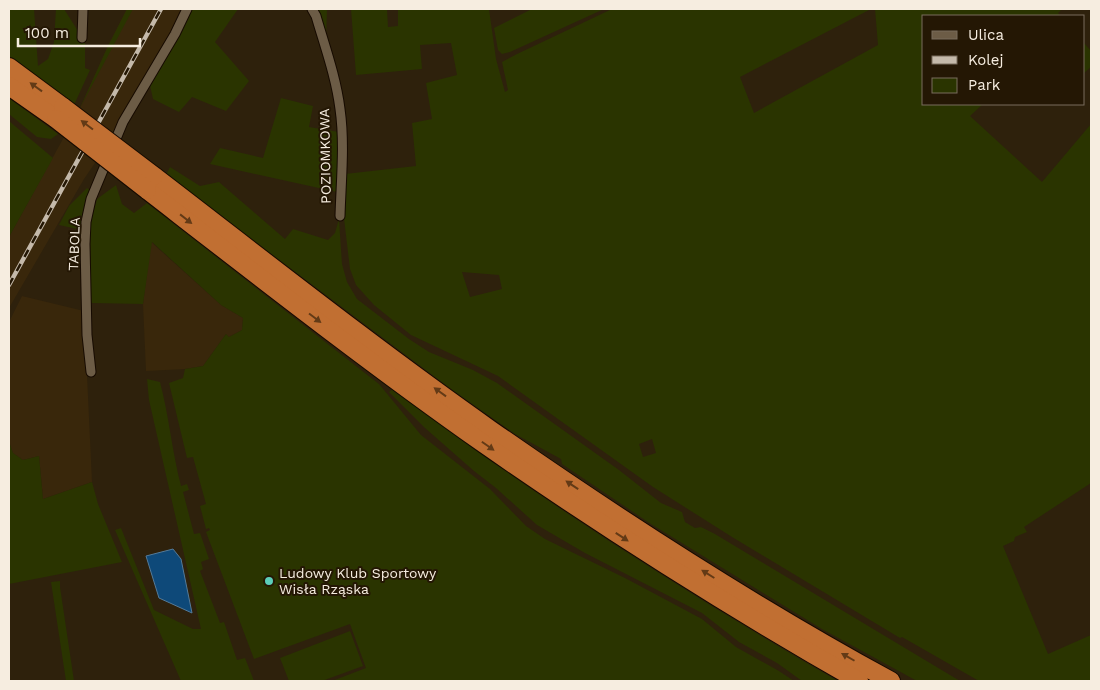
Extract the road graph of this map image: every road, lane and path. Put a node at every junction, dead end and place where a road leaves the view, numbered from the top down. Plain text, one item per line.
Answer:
1 (83, 9) edge
2 (187, 9) edge
3 (312, 9) edge
4 (82, 38) dead end
5 (9, 67) edge
6 (9, 86) edge
7 (59, 113) junction
8 (151, 183) junction
9 (340, 216) dead end
10 (91, 372) dead end
11 (859, 681) edge
12 (890, 681) edge

1 - 4 street
2 - 10 street, TABOLA
3 - 9 street, POZIOMKOWA
7 -> 5 highway
6 - 7 highway
7 - 8 highway, bridge
8 -> 11 highway
12 -> 8 highway

